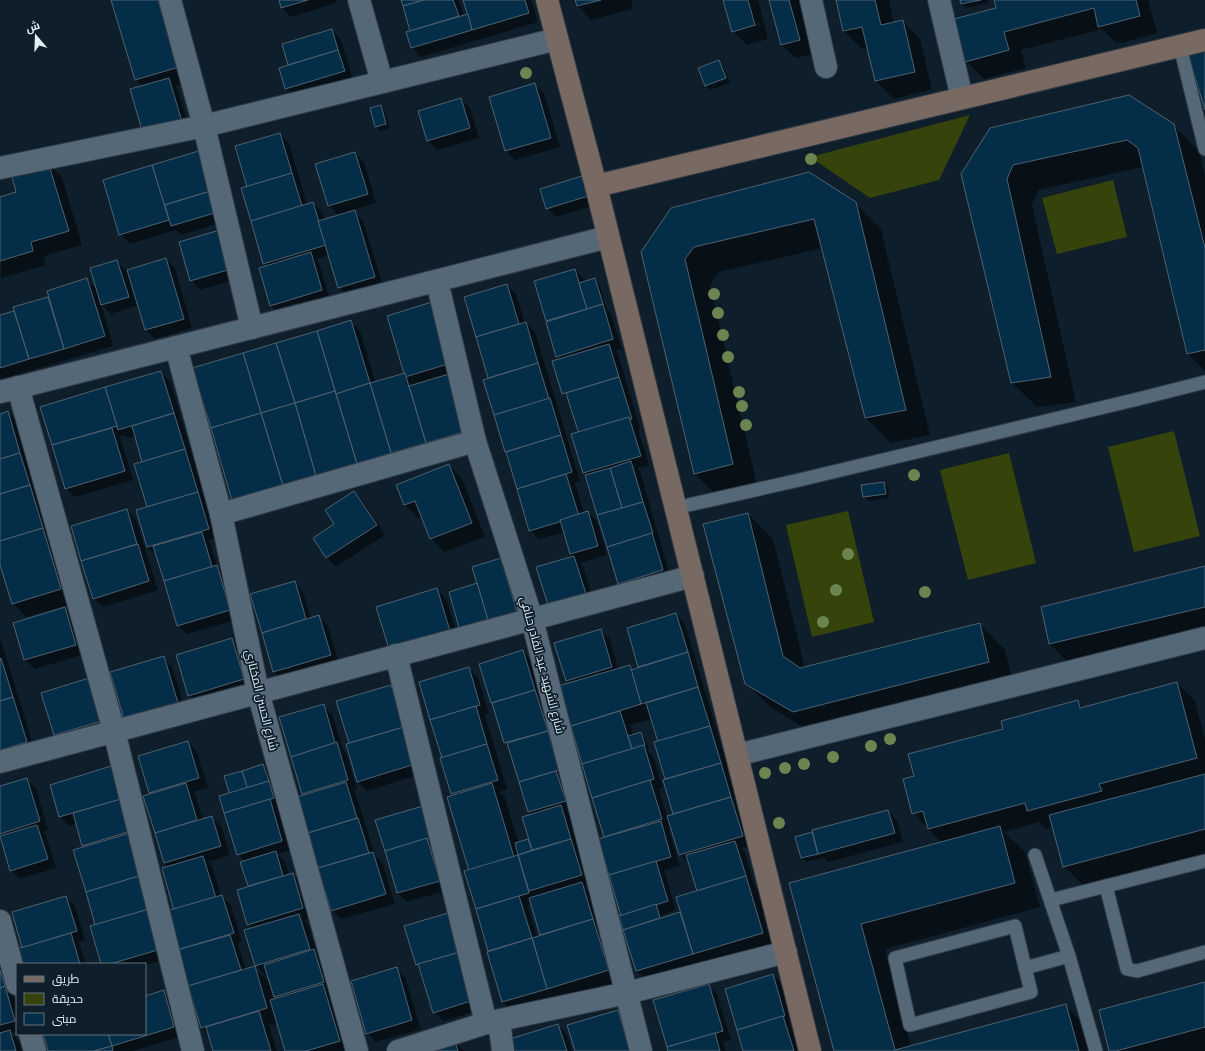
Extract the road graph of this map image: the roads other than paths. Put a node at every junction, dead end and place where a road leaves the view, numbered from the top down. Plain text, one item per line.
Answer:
1 (170, 0) edge
2 (359, 0) edge
3 (547, 0) edge
4 (811, 0) edge
5 (939, 0) edge
6 (557, 38) junction
7 (1205, 40) edge
8 (1180, 46) junction
9 (826, 67) dead end
10 (382, 82) junction
11 (962, 98) junction
12 (204, 126) junction
13 (1205, 149) edge
14 (0, 168) edge
15 (596, 186) junction
16 (608, 237) junction
17 (437, 281) junction
18 (252, 328) junction
19 (176, 347) junction
20 (1205, 382) edge
21 (9, 390) edge
22 (475, 441) junction
23 (676, 508) junction
24 (221, 514) junction
25 (693, 576) junction
26 (532, 619) junction
27 (1205, 638) edge
28 (396, 655) junction
29 (258, 692) junction
30 (114, 731) junction
31 (737, 755) junction
32 (0, 762) edge
33 (1035, 855) dead end
34 (1205, 860) edge
35 (1106, 886) junction
36 (1051, 900) junction
37 (0, 921) edge
38 (786, 952) junction
39 (1205, 952) edge
40 (1069, 956) junction
41 (1025, 968) junction
42 (16, 980) edge
43 (627, 993) junction
44 (492, 1022) junction
45 (30, 1035) edge
46 (35, 1051) edge
47 (194, 1051) edge
48 (357, 1051) edge
49 (398, 1051) edge
50 (503, 1051) edge
51 (641, 1051) edge
52 (810, 1051) edge
53 (1096, 1051) edge

1 - 12 street
2 - 10 street
3 - 6 main road
4 - 9 street
5 - 11 street
6 - 10 street
6 - 15 main road
7 - 8 main road
8 - 11 main road
8 - 13 lane
10 - 12 street
11 - 15 main road
12 - 14 street
12 - 18 street
15 - 16 main road
16 - 17 street
16 - 23 main road
17 - 18 street
17 - 22 street, شارع الشهيد عبد القادر حنافي
18 - 19 street
19 - 21 street
19 - 24 street, شارع الحسن المختاري
20 - 23 lane
21 - 30 street
22 - 24 street
22 - 26 street, شارع الشهيد عبد القادر حنافي
23 - 25 main road
24 - 29 street, شارع الحسن المختاري
25 - 26 street
25 - 31 main road
26 - 28 street
26 - 43 street, شارع الشهيد عبد القادر حنافي
27 - 31 street
28 - 29 street
28 - 44 street
29 - 30 street
29 - 48 street, شارع الحسن المختاري
30 - 32 street
30 - 47 street
31 - 38 main road
33 - 36 lane
34 - 35 lane
35 - 36 lane
35 - 39 lane
36 - 40 lane
37 - 42 street
38 - 43 street
38 - 52 main road
40 - 41 lane
40 - 53 lane
41 - 41 lane
43 - 44 street
43 - 51 street, شارع الشهيد عبد القادر حنافي
44 - 49 street
44 - 50 street
45 - 46 street

